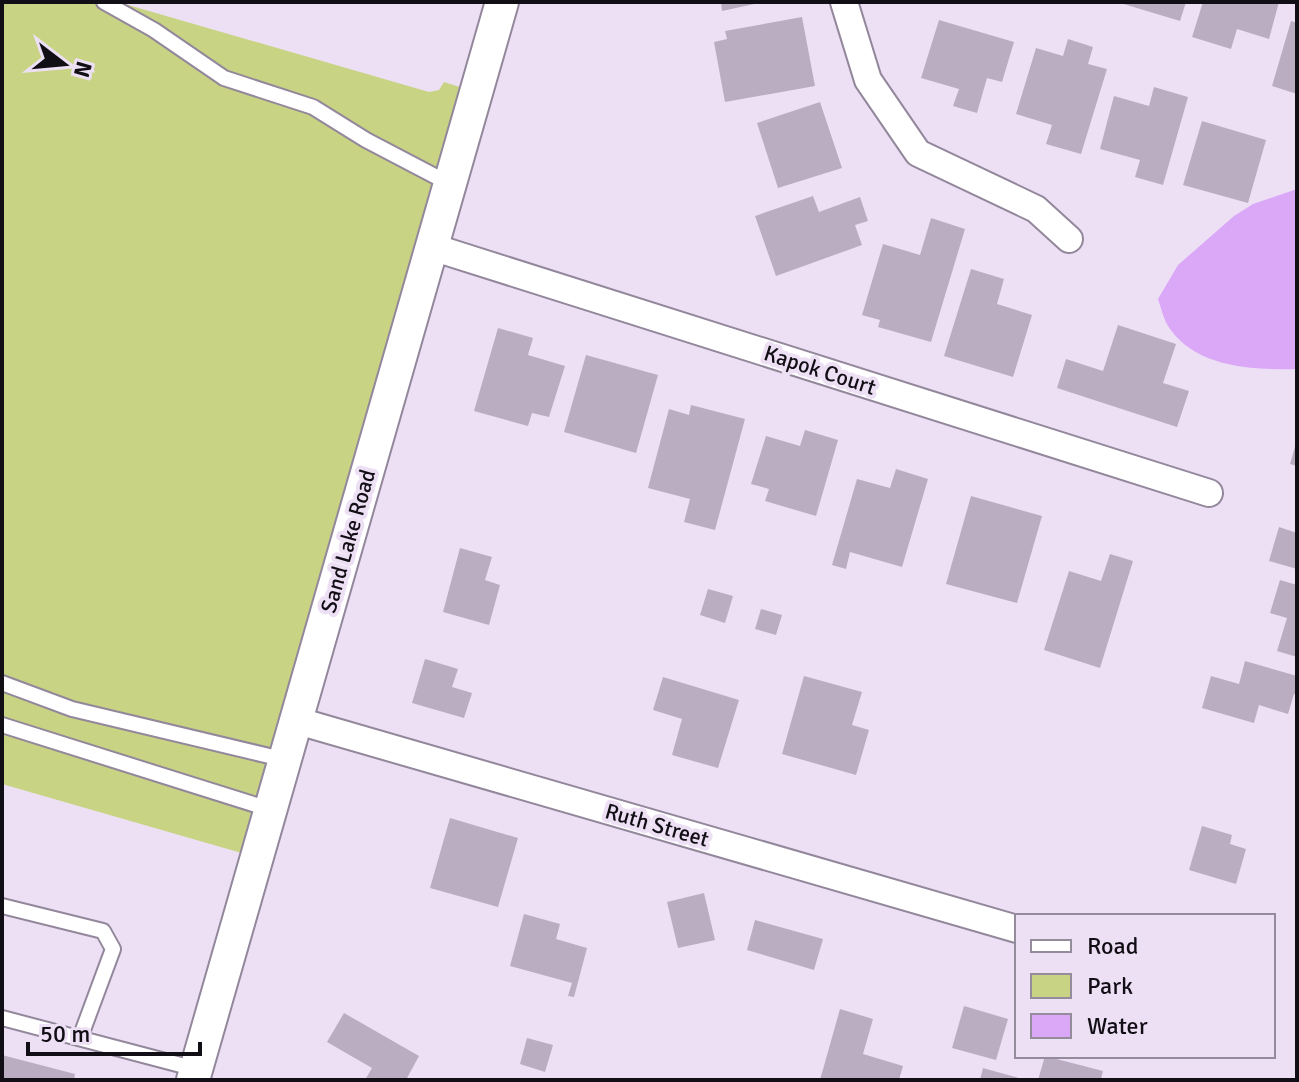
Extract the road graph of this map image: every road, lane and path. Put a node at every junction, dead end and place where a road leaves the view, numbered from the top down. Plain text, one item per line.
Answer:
1 (104, 2) edge
2 (502, 2) edge
3 (844, 2) edge
4 (450, 184) junction
5 (1069, 239) dead end
6 (432, 247) junction
7 (1209, 493) dead end
8 (2, 683) edge
9 (298, 721) junction
10 (2, 725) edge
11 (286, 760) junction
12 (272, 810) junction
13 (2, 906) edge
14 (1015, 928) edge
15 (2, 1018) edge
16 (80, 1038) junction
17 (195, 1074) edge

1 - 4 lane
2 - 4 street, Sand Lake Road
3 - 5 street
4 - 6 street, Sand Lake Road
6 - 7 street, Kapok Court
6 - 9 street, Sand Lake Road
8 - 11 lane
9 - 11 street, Sand Lake Road
9 - 14 street, Ruth Street
10 - 12 lane
11 - 12 street, Sand Lake Road
12 - 17 street, Sand Lake Road
13 - 16 lane
15 - 16 lane
16 - 17 lane

